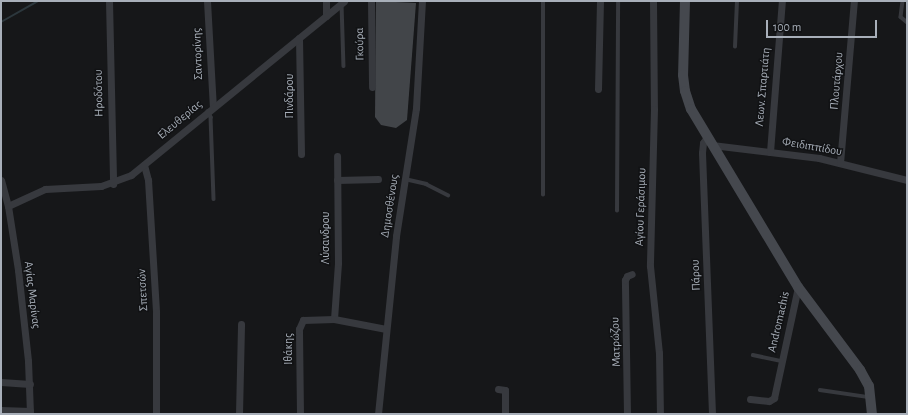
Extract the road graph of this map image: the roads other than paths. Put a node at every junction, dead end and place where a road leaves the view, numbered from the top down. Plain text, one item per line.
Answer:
1 (109, 1) edge
2 (207, 1) edge
3 (326, 1) edge
4 (371, 1) edge
5 (422, 1) edge
6 (543, 1) edge
7 (600, 1) edge
8 (618, 1) edge
9 (653, 1) edge
10 (685, 1) edge
11 (736, 1) edge
12 (782, 1) edge
13 (854, 1) edge
14 (903, 1) edge
15 (343, 2) edge
16 (326, 16) junction
17 (907, 22) edge
18 (299, 38) junction
19 (736, 47) dead end
20 (344, 66) dead end
21 (372, 87) dead end
22 (598, 89) dead end
23 (210, 109) junction
24 (709, 141) junction
25 (770, 152) junction
26 (302, 154) dead end
27 (338, 156) dead end
28 (840, 163) junction
29 (144, 165) junction
30 (378, 179) dead end
31 (405, 179) junction
32 (1, 180) edge
33 (337, 180) junction
34 (907, 180) edge
35 (113, 184) junction
36 (448, 195) dead end
37 (543, 196) dead end
38 (214, 199) dead end
39 (8, 206) junction
40 (617, 212) dead end
41 (632, 274) dead end
42 (798, 287) junction
43 (334, 319) junction
44 (241, 324) dead end
45 (386, 329) junction
46 (753, 355) dead end
47 (781, 361) junction
48 (1, 382) edge
49 (30, 384) junction
50 (498, 389) dead end
51 (820, 390) dead end
52 (872, 397) junction
53 (750, 399) dead end
54 (1, 410) edge
55 (30, 413) edge
56 (156, 414) edge
57 (240, 414) edge
58 (300, 414) edge
59 (378, 414) edge
60 (505, 414) edge
61 (627, 414) edge
62 (660, 414) edge
63 (712, 414) edge
64 (872, 414) edge

1 - 35 street, Ηροδότου
2 - 23 street, Σαντορίνης
3 - 16 street
4 - 21 street, Γκούρα
5 - 31 street, Δημοσθένους
6 - 37 lane
7 - 22 street
8 - 40 lane
9 - 62 street, Αγίου Γεράσιμου
10 - 24 main road
11 - 19 lane
12 - 25 street, Λεων. Σπαρτιάτη
13 - 28 street, Πλουτάρχου
14 - 17 lane
15 - 16 street, Ελευθερίας
15 - 20 lane
16 - 18 street, Ελευθερίας
18 - 23 street, Ελευθερίας
18 - 26 street, Πινδάρου
23 - 29 street, Ελευθερίας
23 - 38 lane
24 - 25 street, Φειδιππίδου
24 - 42 main road
24 - 63 street, Πάρου
25 - 28 street, Φειδιππίδου
27 - 33 street, Λύσανδρου
28 - 34 street, Φειδιππίδου
29 - 35 street, Ελευθερίας
29 - 56 street, Σπετσών
30 - 33 street
31 - 36 lane
31 - 45 street, Δημοσθένους
32 - 39 street, Αγίας Μαρίνας
33 - 43 street, Λύσανδρου
35 - 39 street, Ελευθερίας
39 - 49 street, Αγίας Μαρίνας
41 - 61 street, Ματρώζου
42 - 47 street, Andromachis
42 - 52 main road
43 - 45 street, Ιθάκης
43 - 58 street, Ιθάκης
44 - 57 street
45 - 59 street, Δημοσθένους
46 - 47 lane, Andromachis
47 - 53 street, Andromachis
48 - 49 street
49 - 55 street, Αγίας Μαρίνας
50 - 60 street
51 - 52 lane
52 - 64 main road
54 - 55 street

